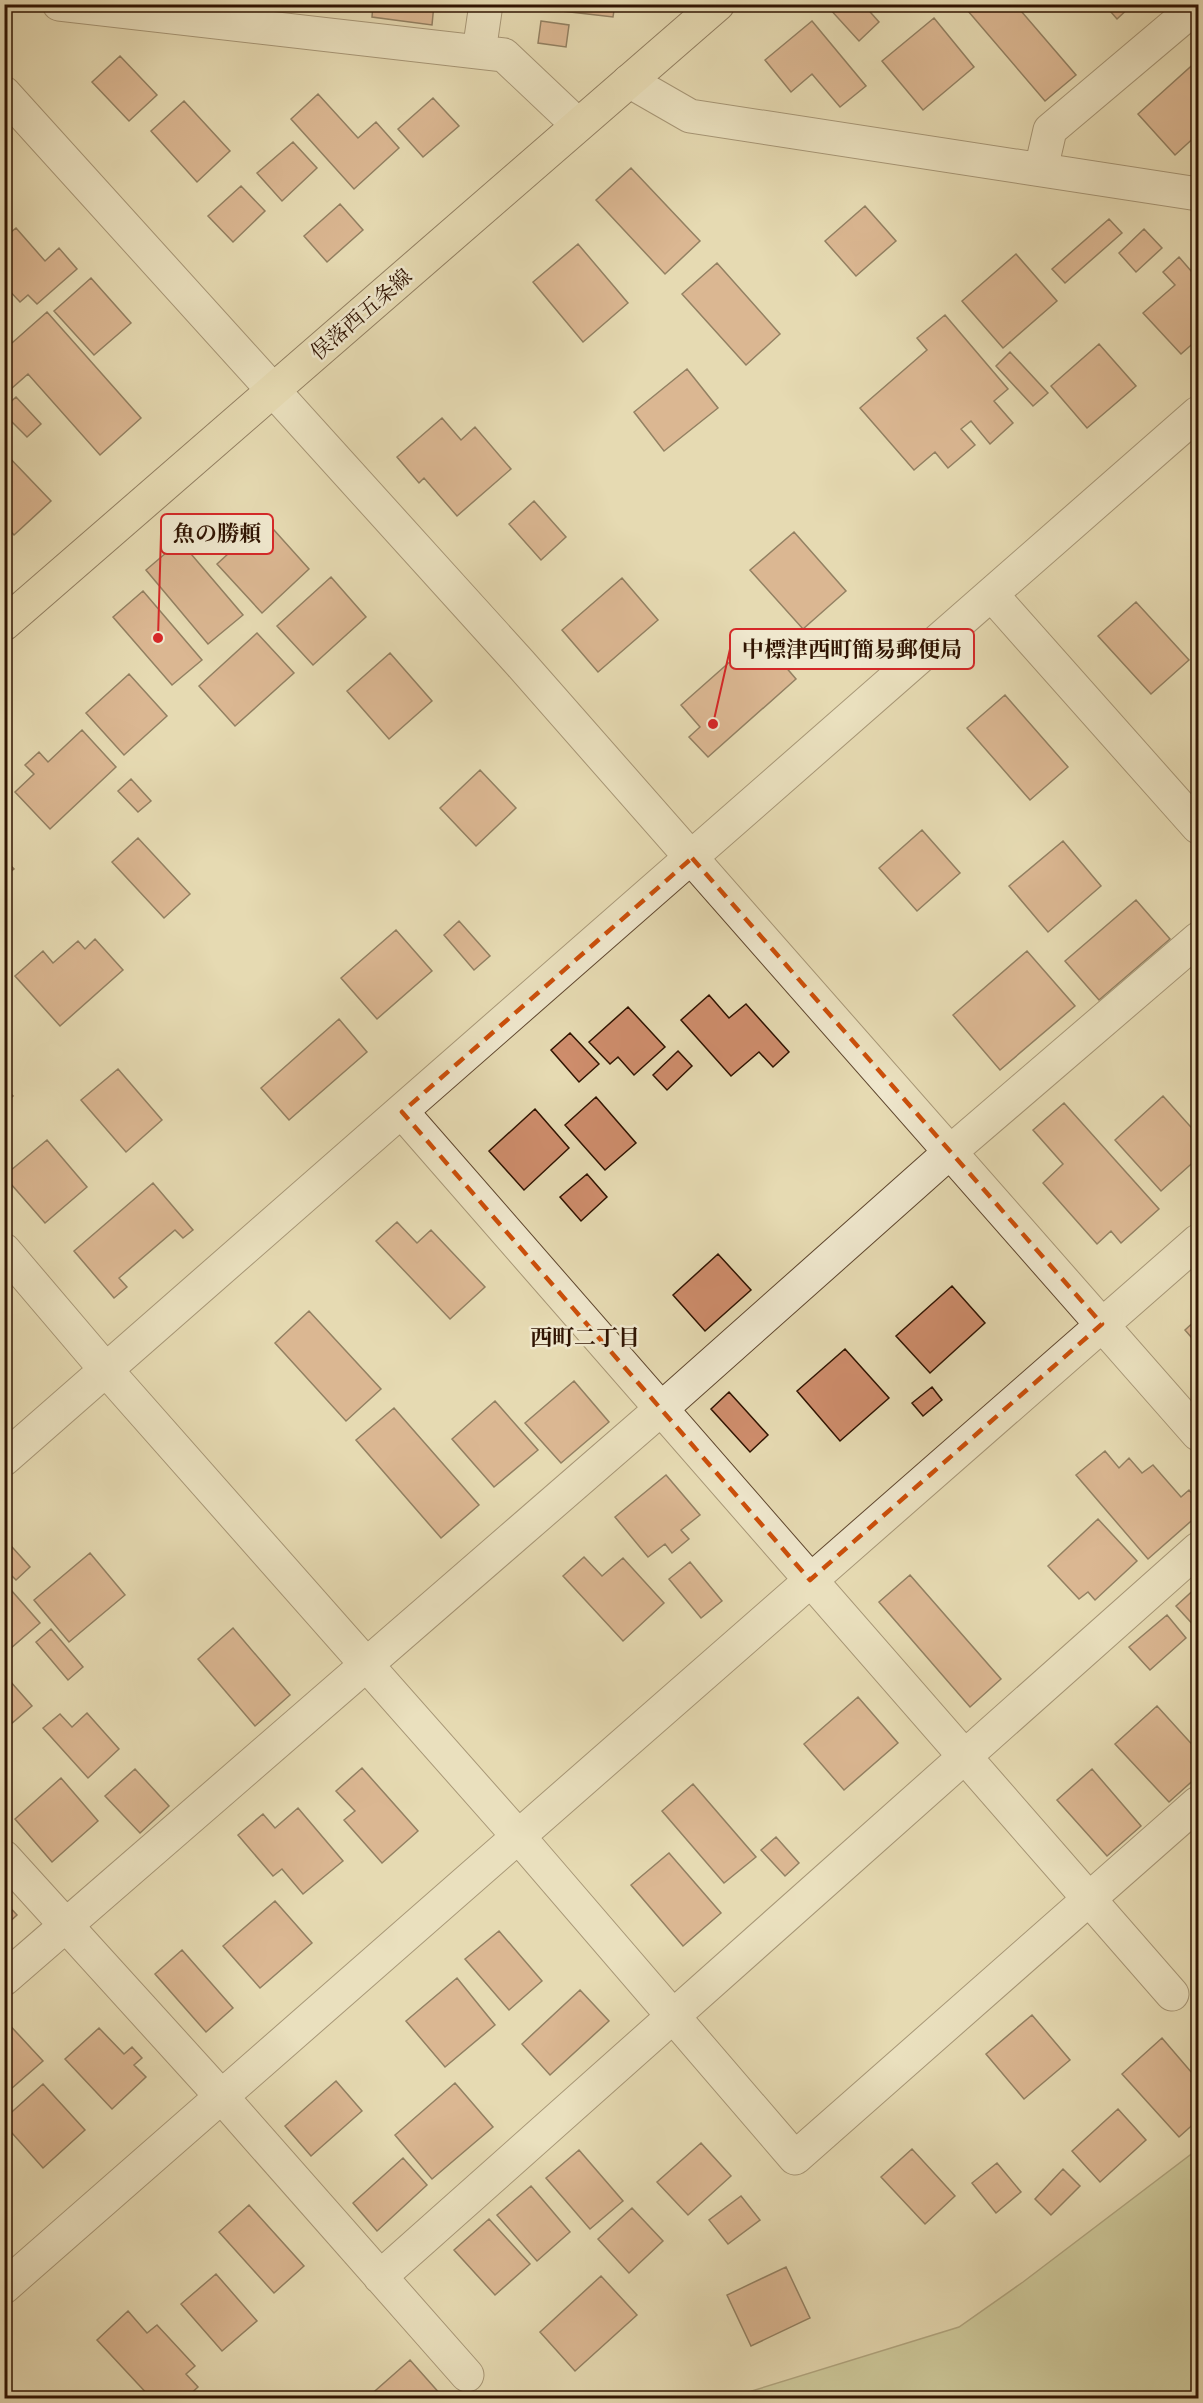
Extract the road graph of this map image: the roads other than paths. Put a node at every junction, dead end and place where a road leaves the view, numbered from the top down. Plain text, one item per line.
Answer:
1 (486, 4) edge
2 (718, 4) edge
3 (73, 5) edge
4 (1198, 5) edge
5 (479, 52) junction
6 (629, 81) junction
7 (4, 93) edge
8 (578, 125) junction
9 (1041, 169) junction
10 (1198, 194) edge
11 (275, 390) junction
12 (1198, 413) edge
13 (992, 595) junction
14 (4, 624) edge
15 (1198, 827) edge
16 (692, 858) junction
17 (1198, 939) edge
18 (402, 1113) junction
19 (950, 1152) junction
20 (1198, 1241) edge
21 (4, 1250) edge
22 (1102, 1324) junction
23 (107, 1371) junction
24 (661, 1409) junction
25 (1198, 1434) edge
26 (4, 1460) edge
27 (1198, 1549) edge
28 (810, 1580) junction
29 (365, 1663) junction
30 (964, 1756) junction
31 (1198, 1803) edge
32 (518, 1836) junction
33 (4, 1857) edge
34 (1089, 1899) junction
35 (66, 1924) junction
36 (4, 1979) edge
37 (1172, 1994) dead end
38 (673, 2016) junction
39 (221, 2096) junction
40 (380, 2277) junction
41 (4, 2287) edge
42 (467, 2375) dead end

1 - 5 street
2 - 6 main road, 俣落西五条線
3 - 5 street
4 - 9 street
5 - 8 street
6 - 8 main road, 俣落西五条線
6 - 9 street
7 - 11 street
8 - 11 main road, 俣落西五条線
9 - 10 street
11 - 14 main road, 俣落西五条線
11 - 16 street
12 - 13 street
13 - 15 street
13 - 16 street
16 - 18 street
16 - 19 street
17 - 19 street
18 - 23 street
18 - 24 street
19 - 22 street
19 - 24 street
20 - 22 street
21 - 23 street
22 - 25 street
22 - 28 street
23 - 26 street
23 - 29 street
24 - 28 street
24 - 29 street
27 - 30 street
28 - 30 street
28 - 32 street
29 - 32 street
29 - 35 street
30 - 34 street
30 - 38 street
31 - 34 street
32 - 38 street
32 - 39 street
33 - 35 street
34 - 37 street
34 - 38 street
35 - 36 street
35 - 39 street
38 - 40 street
39 - 40 street
39 - 41 street
40 - 42 street

